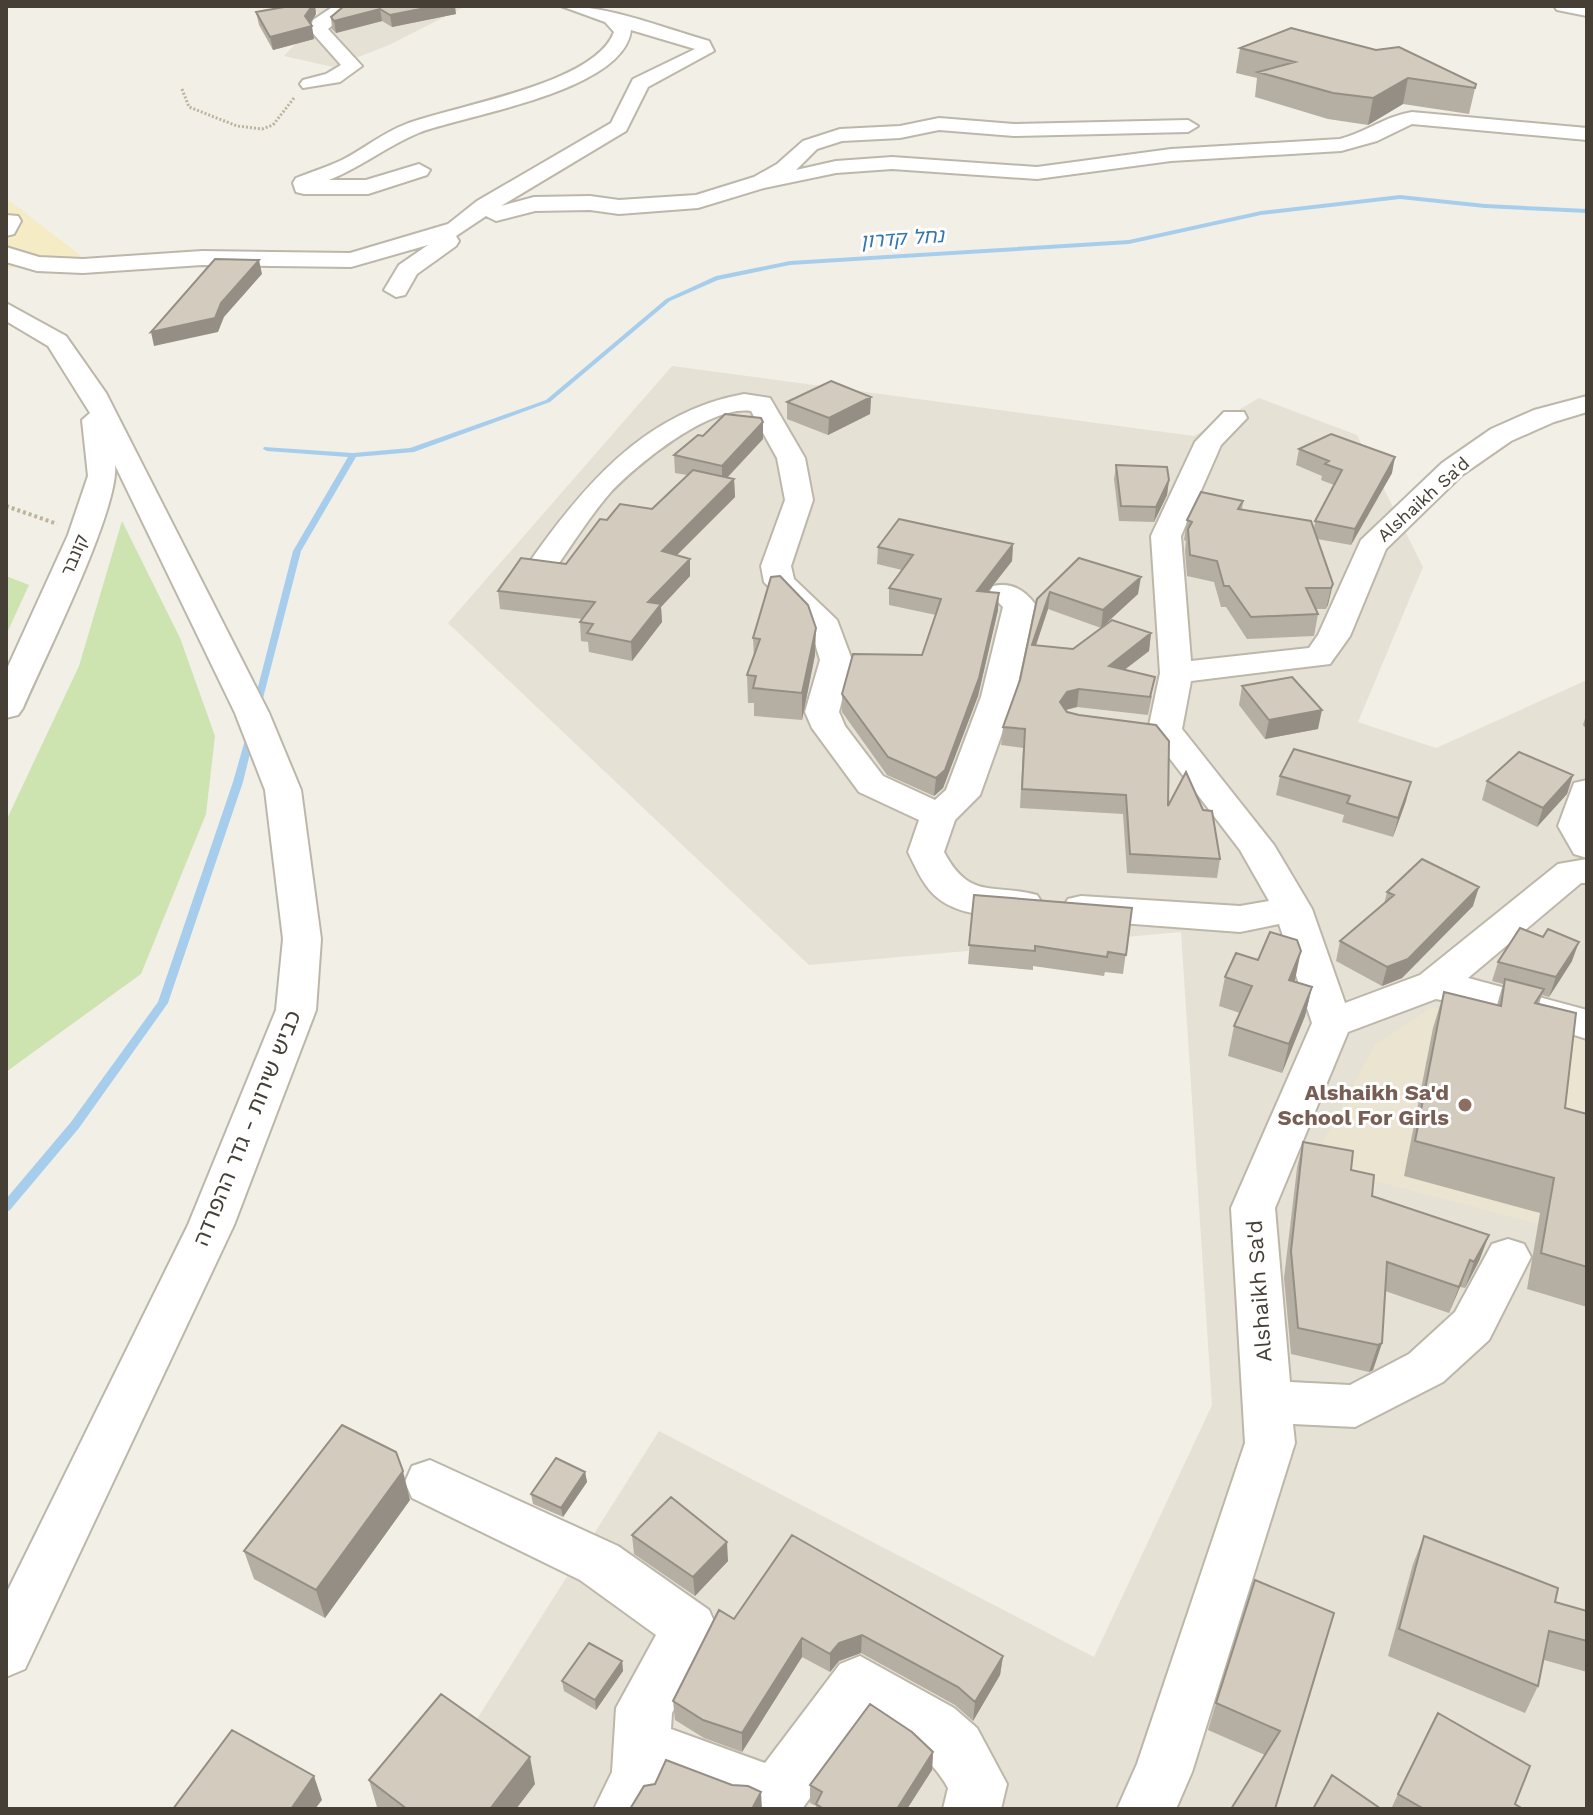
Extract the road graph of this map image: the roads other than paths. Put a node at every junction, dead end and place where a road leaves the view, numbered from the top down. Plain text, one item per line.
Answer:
1 (346, 6) edge
2 (570, 6) edge
3 (1563, 6) edge
4 (1587, 11) edge
5 (610, 17) junction
6 (310, 84) road end
7 (1188, 126) dead end
8 (1587, 134) edge
9 (419, 170) dead end
10 (762, 182) junction
11 (456, 229) junction
12 (6, 254) edge
13 (396, 290) dead end
14 (6, 310) edge
15 (93, 393) junction
16 (1587, 404) edge
17 (1234, 418) dead end
18 (541, 567) edge
19 (1004, 593) dead end
20 (1176, 673) junction
21 (6, 708) edge
22 (1587, 791) edge
23 (939, 815) junction
24 (1587, 846) edge
25 (1587, 871) edge
26 (1293, 909) junction
27 (1434, 985) junction
28 (1332, 1023) junction
29 (1587, 1025) edge
30 (1508, 1257) dead end
31 (1268, 1402) junction
32 (430, 1482) dead end
33 (6, 1651) edge
34 (642, 1746) junction
35 (623, 1809) edge
36 (972, 1809) edge
37 (1146, 1809) edge

1 - 6 street
2 - 5 street
3 - 4 street
5 - 9 street
5 - 11 street
7 - 10 street
8 - 10 street
10 - 11 street
11 - 12 street
11 - 13 street
14 - 15 street, כביש שירות - גדר ההפרדה
15 - 21 street, קונבר
15 - 33 street, כביש שירות - גדר ההפרדה
16 - 20 street, Alshaikh Sa'd
17 - 20 street
18 - 23 street
19 - 23 street
20 - 26 street
22 - 24 street
23 - 26 street
25 - 27 street
26 - 28 street
27 - 28 street
27 - 29 street
28 - 31 street, Alshaikh Sa'd
30 - 31 street
31 - 37 street, Alshaikh Sa'd
32 - 34 street
34 - 35 street
34 - 36 street

